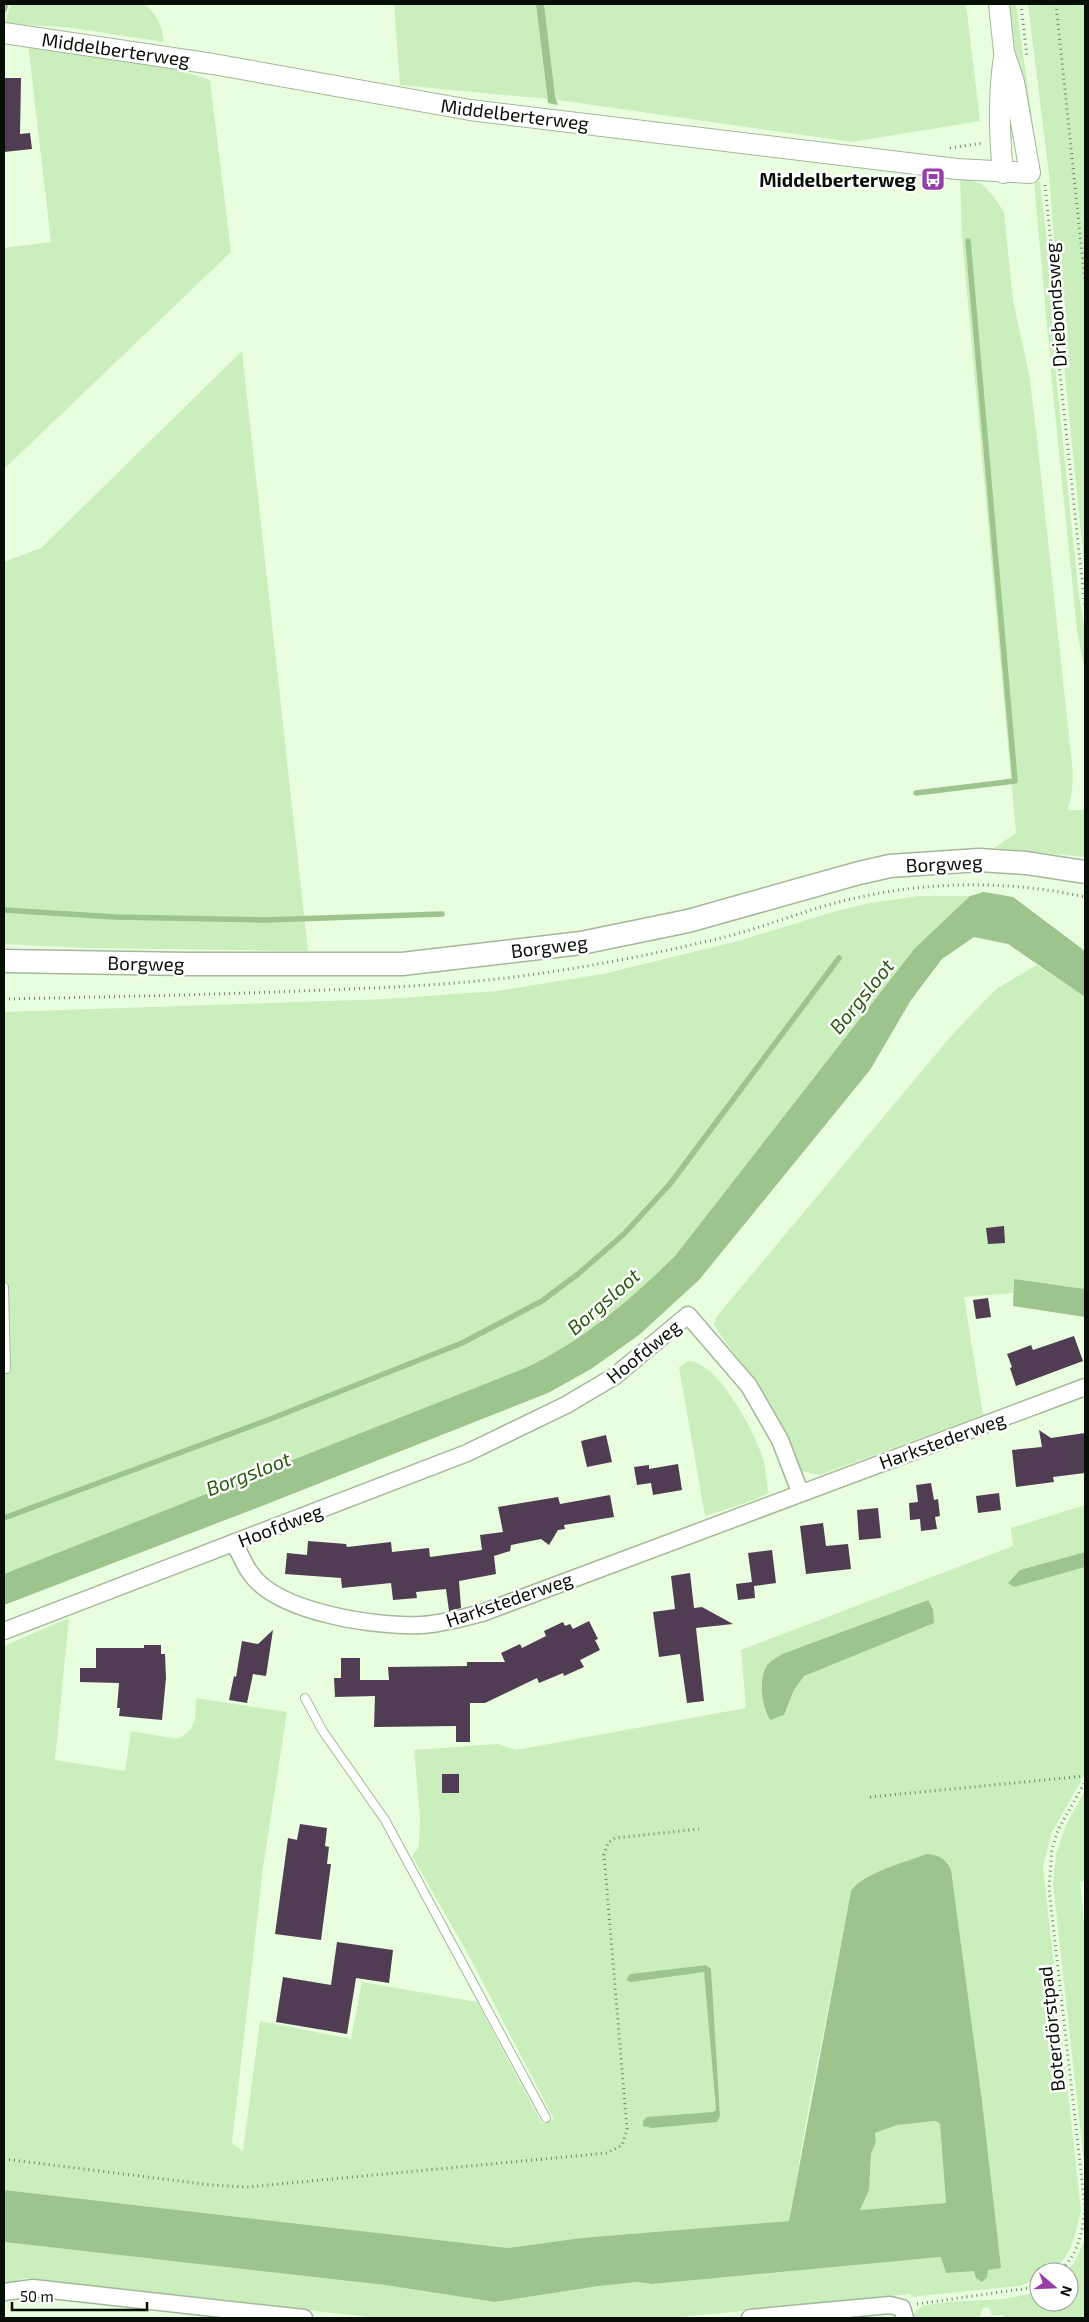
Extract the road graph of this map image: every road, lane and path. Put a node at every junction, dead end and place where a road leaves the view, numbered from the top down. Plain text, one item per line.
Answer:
1 (1000, 4) edge
2 (1021, 4) edge
3 (1056, 4) edge
4 (4, 33) edge
5 (1004, 52) junction
6 (1028, 59) dead end
7 (1000, 140) junction
8 (946, 149) dead end
9 (1003, 172) junction
10 (1037, 175) junction
11 (1085, 282) edge
12 (1085, 607) edge
13 (1085, 872) edge
14 (4, 961) edge
15 (4, 1286) edge
16 (6, 1369) dead end
17 (1085, 1387) edge
18 (800, 1492) junction
19 (234, 1543) junction
20 (4, 1631) edge
21 (305, 1698) dead end
22 (1085, 1776) edge
23 (1085, 1782) edge
24 (870, 1797) dead end
25 (699, 1829) dead end
26 (546, 2118) dead end
27 (4, 2159) edge
28 (1067, 2262) edge
29 (1029, 2288) edge
30 (4, 2292) edge
31 (903, 2313) edge
32 (304, 2318) edge
33 (750, 2318) edge

1 - 5 street
2 - 6 path
3 - 11 path
4 - 9 street, Middelberterweg
5 - 7 street
5 - 10 street
7 - 8 path
7 - 9 street
9 - 10 street, Middelberterweg
10 - 12 path, Driebondsweg
13 - 14 main road, Borgweg
15 - 16 lane
17 - 18 street, Harkstederweg
18 - 19 street, Harkstederweg
18 - 19 street, Hoofdweg
19 - 20 street, Hoofdweg
21 - 26 lane
22 - 24 path
23 - 28 path, Boterdörstpad
25 - 27 path
29 - 31 path
30 - 32 street
31 - 33 street

